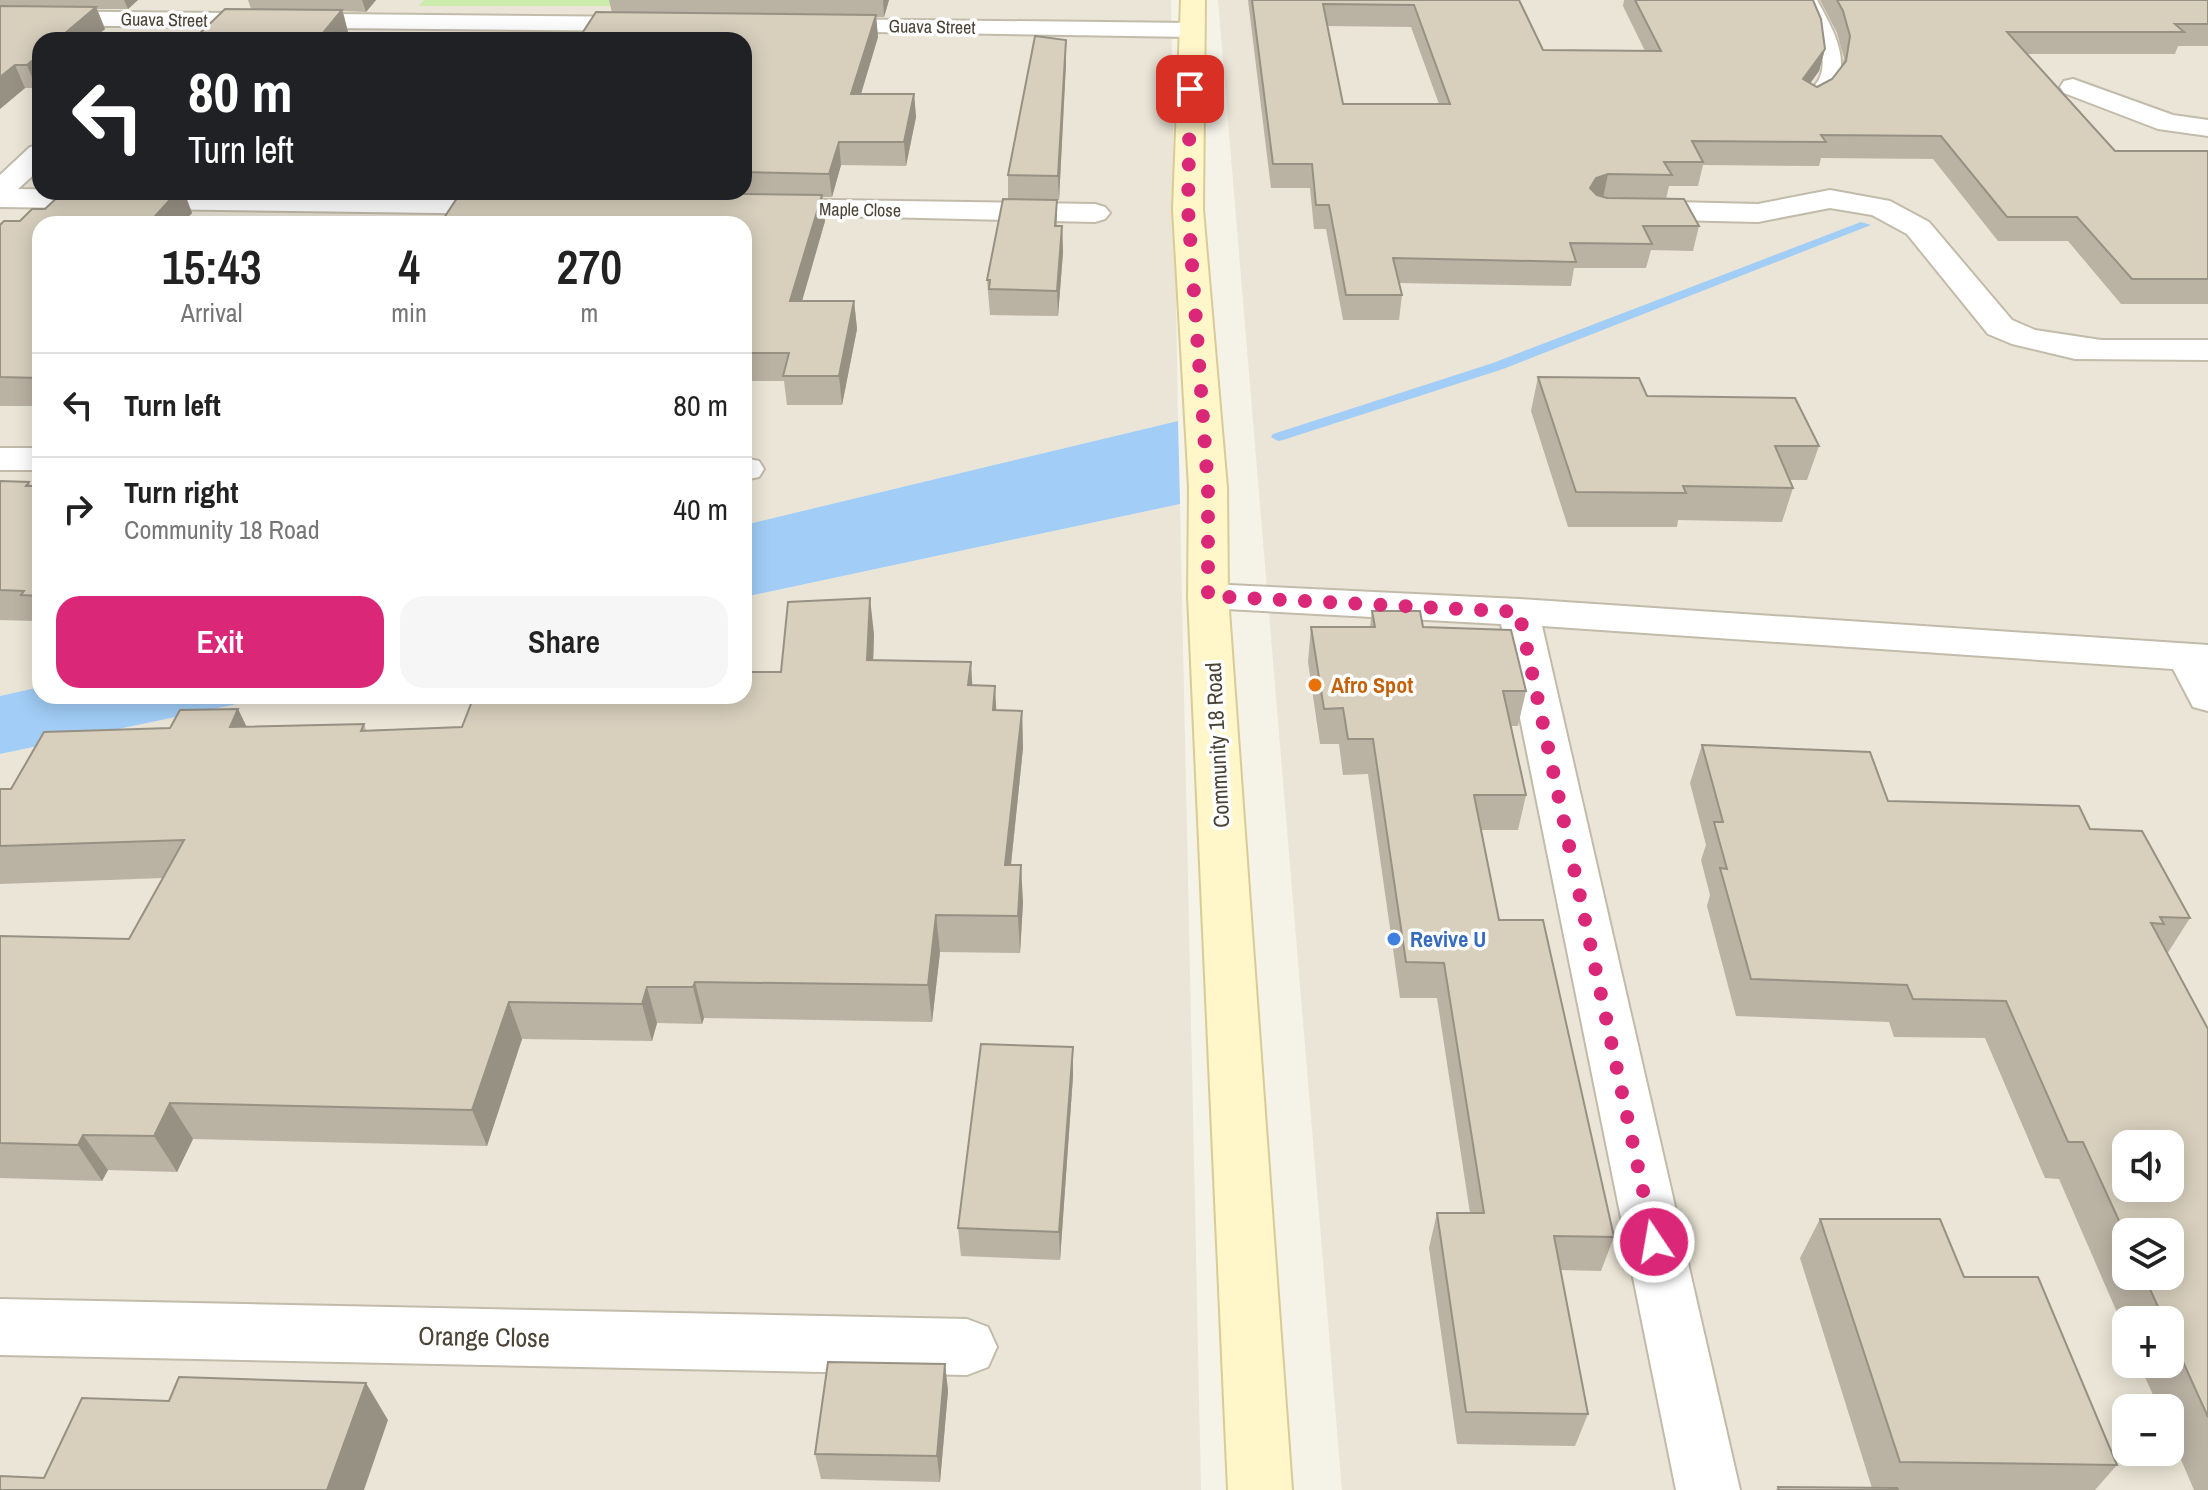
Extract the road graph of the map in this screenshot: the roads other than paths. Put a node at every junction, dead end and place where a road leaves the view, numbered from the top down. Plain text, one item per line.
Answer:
1 (1808, 0) edge
2 (1192, 15) edge
3 (0, 18) edge
4 (181, 20) junction
5 (670, 25) edge
6 (797, 26) edge
7 (168, 32) edge
8 (2073, 87) dead end
9 (1810, 101) edge
10 (2208, 128) edge
11 (32, 161) edge
12 (0, 191) edge
13 (0, 198) edge
14 (32, 198) edge
15 (154, 200) edge
16 (540, 205) edge
17 (730, 208) edge
18 (1603, 210) edge
19 (1095, 213) dead end
20 (2208, 350) edge
21 (0, 459) edge
22 (32, 459) edge
23 (1208, 596) junction
24 (1519, 612) junction
25 (2197, 657) edge
26 (2208, 697) edge
27 (0, 1327) edge
28 (967, 1347) dead end
29 (1260, 1490) edge
30 (1708, 1490) edge

1 - 9 lane
2 - 6 street, Guava Street
2 - 23 main road, Community 18 Road
3 - 4 street, Guava Street
4 - 5 street, Guava Street
4 - 7 street
8 - 10 street
11 - 12 street
13 - 14 street
15 - 16 street
17 - 19 street, Maple Close
18 - 20 street
21 - 22 street
23 - 24 street
23 - 29 main road, Community 18 Road
24 - 25 street
24 - 30 street
25 - 26 street
27 - 28 street, Orange Close

